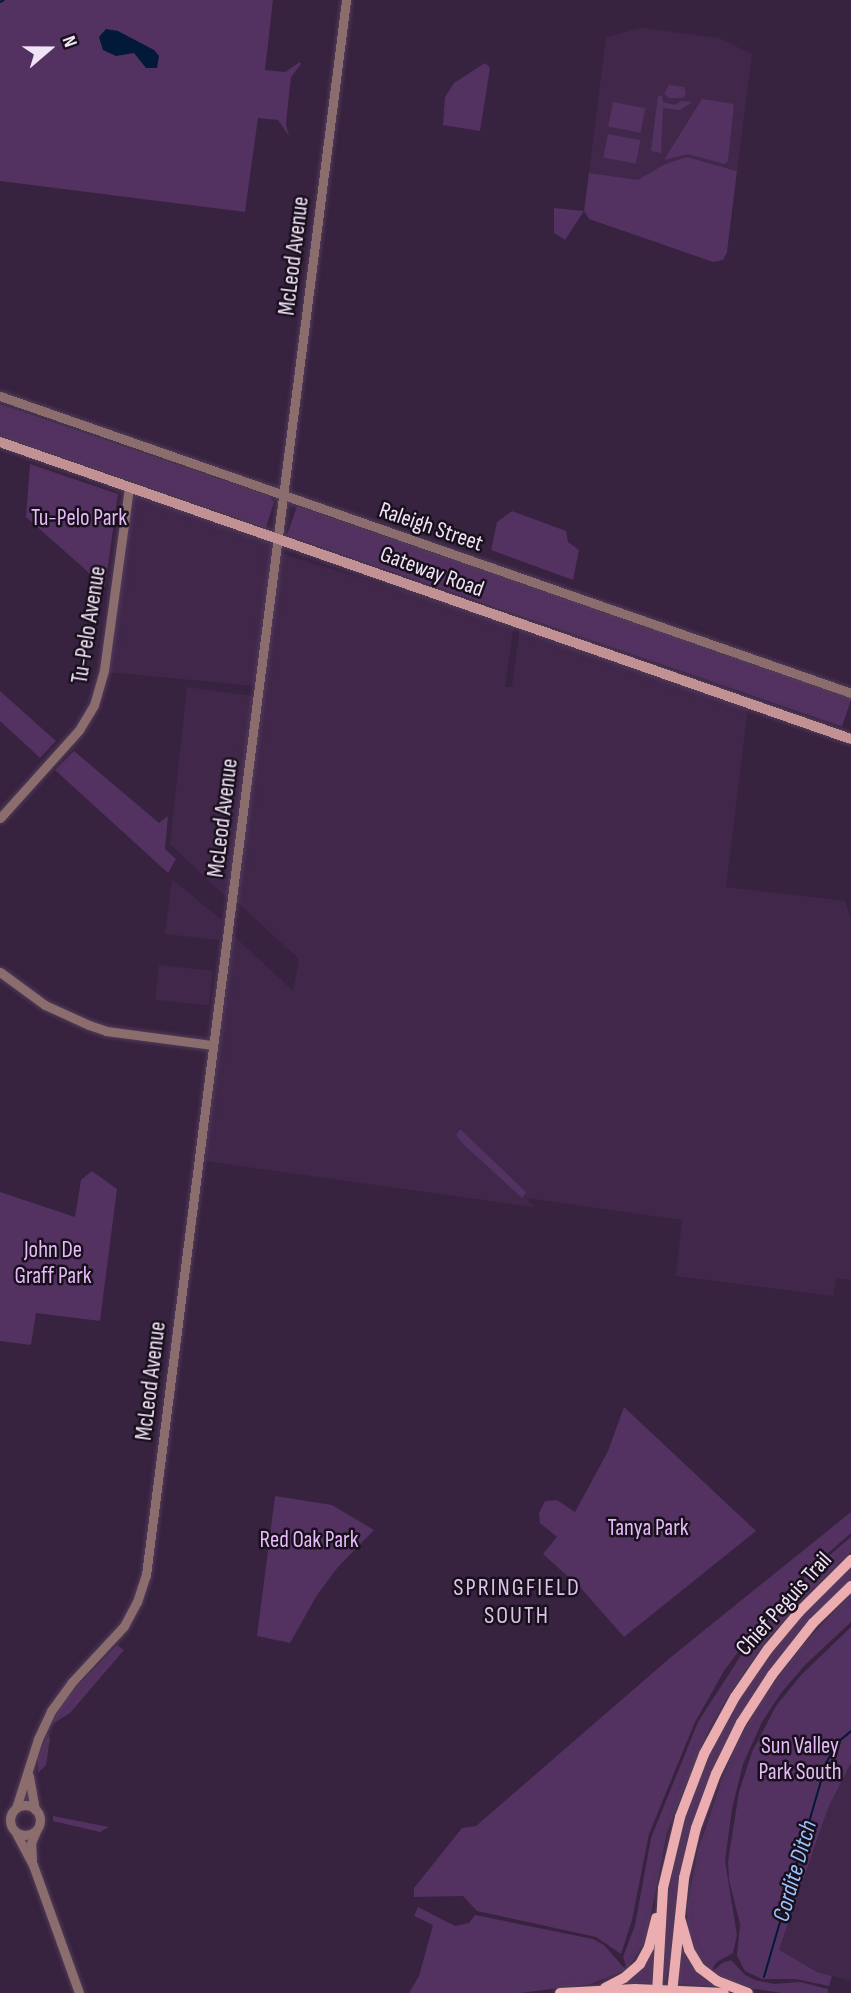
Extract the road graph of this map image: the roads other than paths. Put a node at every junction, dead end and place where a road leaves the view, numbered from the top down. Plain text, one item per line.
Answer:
1 (346, 0) edge
2 (0, 396) edge
3 (0, 442) edge
4 (129, 487) junction
5 (283, 494) junction
6 (278, 538) junction
7 (851, 693) edge
8 (851, 739) edge
9 (0, 818) edge
10 (0, 972) edge
11 (213, 1045) junction
12 (851, 1560) edge
13 (851, 1586) edge
14 (28, 1775) junction
15 (15, 1809) junction
16 (36, 1809) junction
17 (0, 1811) edge
18 (0, 1820) edge
19 (15, 1831) junction
20 (36, 1831) junction
21 (33, 1865) junction
22 (663, 1888) junction
23 (678, 1910) junction
24 (596, 1990) junction
25 (657, 1991) edge
26 (672, 1991) edge
27 (79, 1993) edge
28 (560, 1993) edge
29 (724, 1993) edge
30 (748, 1993) edge

1 - 5 street, McLeod Avenue
2 - 5 street, Raleigh Street
3 - 4 main road, Gateway Road
4 - 6 main road, Gateway Road
4 - 9 street, Tu-Pelo Avenue
5 - 6 street, McLeod Avenue
5 - 7 street, Raleigh Street
6 - 8 main road, Gateway Road
6 - 11 street, McLeod Avenue
10 - 11 street
11 - 14 street, McLeod Avenue
12 - 22 main road, Chief Peguis Trail
13 - 23 main road, Chief Peguis Trail
14 - 15 street, McLeod Avenue
14 - 16 street
15 - 16 street
15 - 17 street
15 - 19 street
16 - 20 street
18 - 19 street
19 - 20 street
19 - 21 street
20 - 21 street
21 - 27 street
22 - 24 main road
22 - 25 main road, Chief Peguis Trail
23 - 26 main road, Chief Peguis Trail
23 - 30 main road
24 - 25 main road
24 - 28 main road
25 - 26 main road
26 - 29 main road

